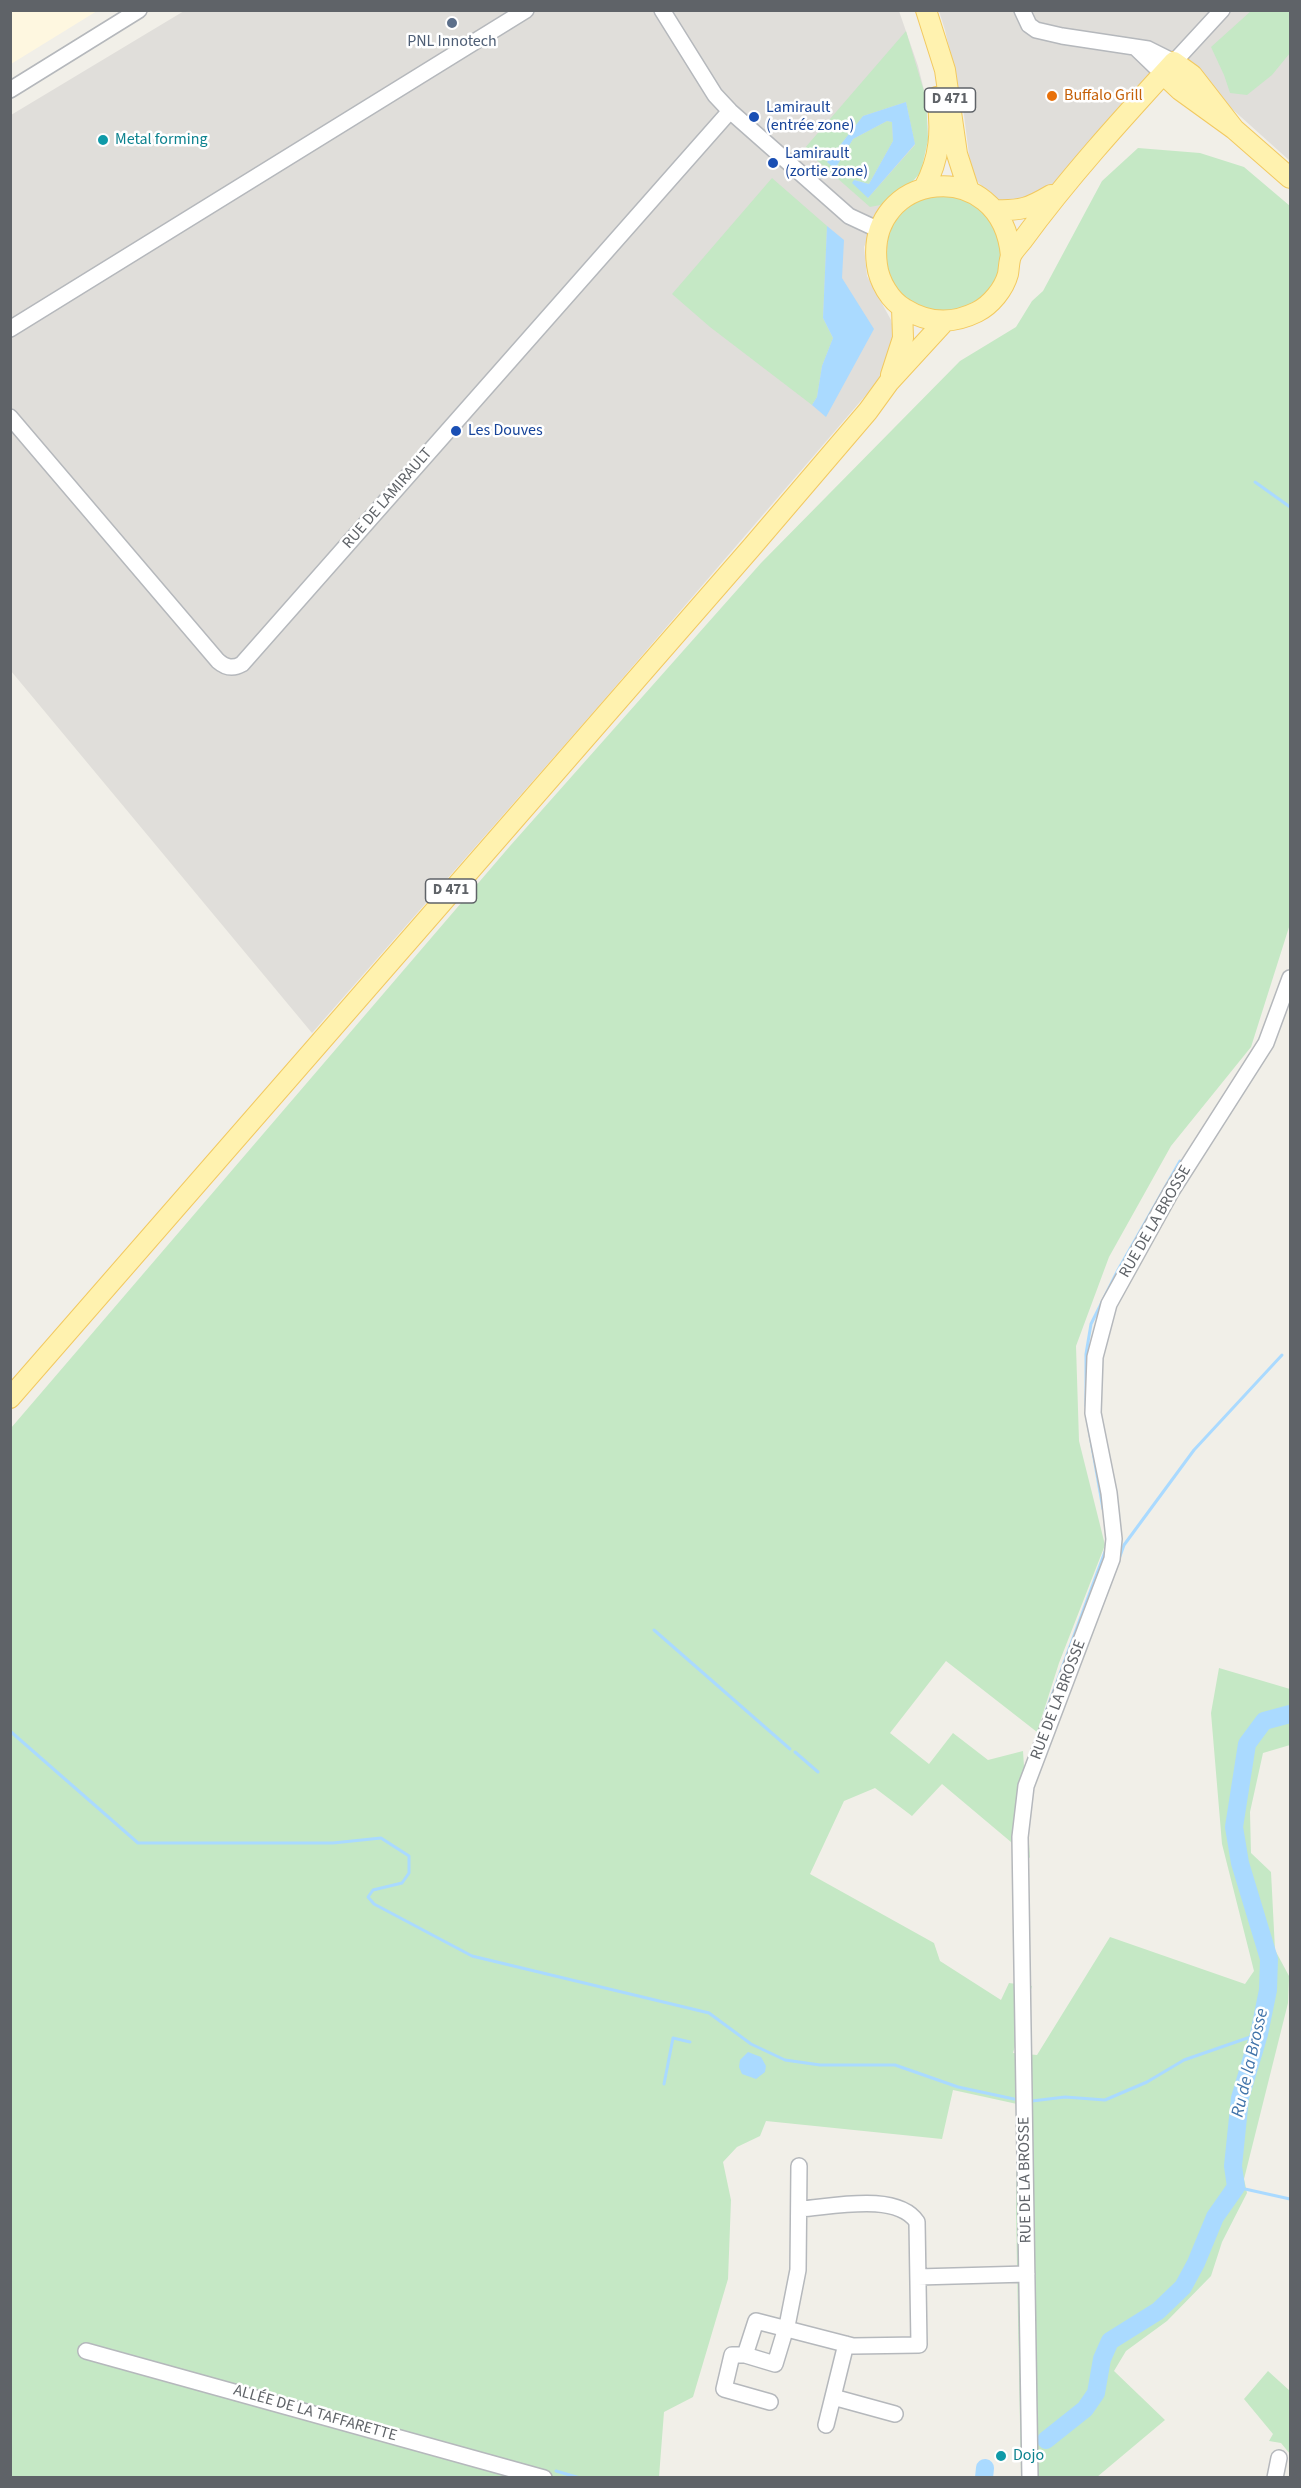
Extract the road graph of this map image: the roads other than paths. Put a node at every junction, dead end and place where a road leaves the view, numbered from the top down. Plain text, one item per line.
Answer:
1 (140, 10) edge
2 (526, 10) edge
3 (662, 10) edge
4 (915, 10) edge
5 (926, 10) edge
6 (1022, 10) edge
7 (1222, 10) edge
8 (1169, 68) junction
9 (10, 90) edge
10 (1180, 90) junction
11 (1144, 94) junction
12 (730, 111) junction
13 (1234, 129) junction
14 (1290, 178) edge
15 (924, 188) junction
16 (1059, 190) junction
17 (969, 191) junction
18 (995, 210) junction
19 (879, 230) junction
20 (1011, 256) junction
21 (902, 308) junction
22 (944, 322) junction
23 (10, 329) edge
24 (889, 382) junction
25 (10, 417) edge
26 (1290, 978) edge
27 (10, 1398) edge
28 (800, 2166) dead end
29 (800, 2209) junction
30 (1027, 2274) junction
31 (918, 2277) junction
32 (786, 2329) junction
33 (846, 2344) junction
34 (86, 2351) dead end
35 (745, 2355) junction
36 (833, 2397) junction
37 (770, 2402) dead end
38 (895, 2414) dead end
39 (825, 2425) dead end
40 (1279, 2458) dead end
41 (544, 2478) edge
42 (1030, 2478) edge
43 (1275, 2478) edge

1 - 9 street
2 - 23 street
3 - 12 street
4 - 15 main road, D 471
5 - 17 main road, D 471
6 - 8 street
7 - 8 street
8 - 10 main road
8 - 11 main road
8 - 13 main road
10 - 11 main road
10 - 13 main road
11 - 16 main road
12 - 19 street
12 - 25 street, RUE DE LAMIRAULT
13 - 14 main road
15 - 17 main road
15 - 19 main road
16 - 18 main road
16 - 20 main road
17 - 18 main road
18 - 20 main road
19 - 21 main road
20 - 22 main road
21 - 22 main road
21 - 24 main road, D 471
22 - 24 main road, D 471
24 - 27 main road, D 471
26 - 30 street, RUE DE LA BROSSE
28 - 29 street
29 - 31 street
29 - 32 street
30 - 31 street
30 - 42 street, RUE DE LA BROSSE
31 - 33 street
32 - 33 street
32 - 35 street
32 - 35 street
33 - 36 street
34 - 41 street, ALLÉE DE LA TAFFARETTE
35 - 37 street
36 - 38 street
36 - 39 street
40 - 43 street

